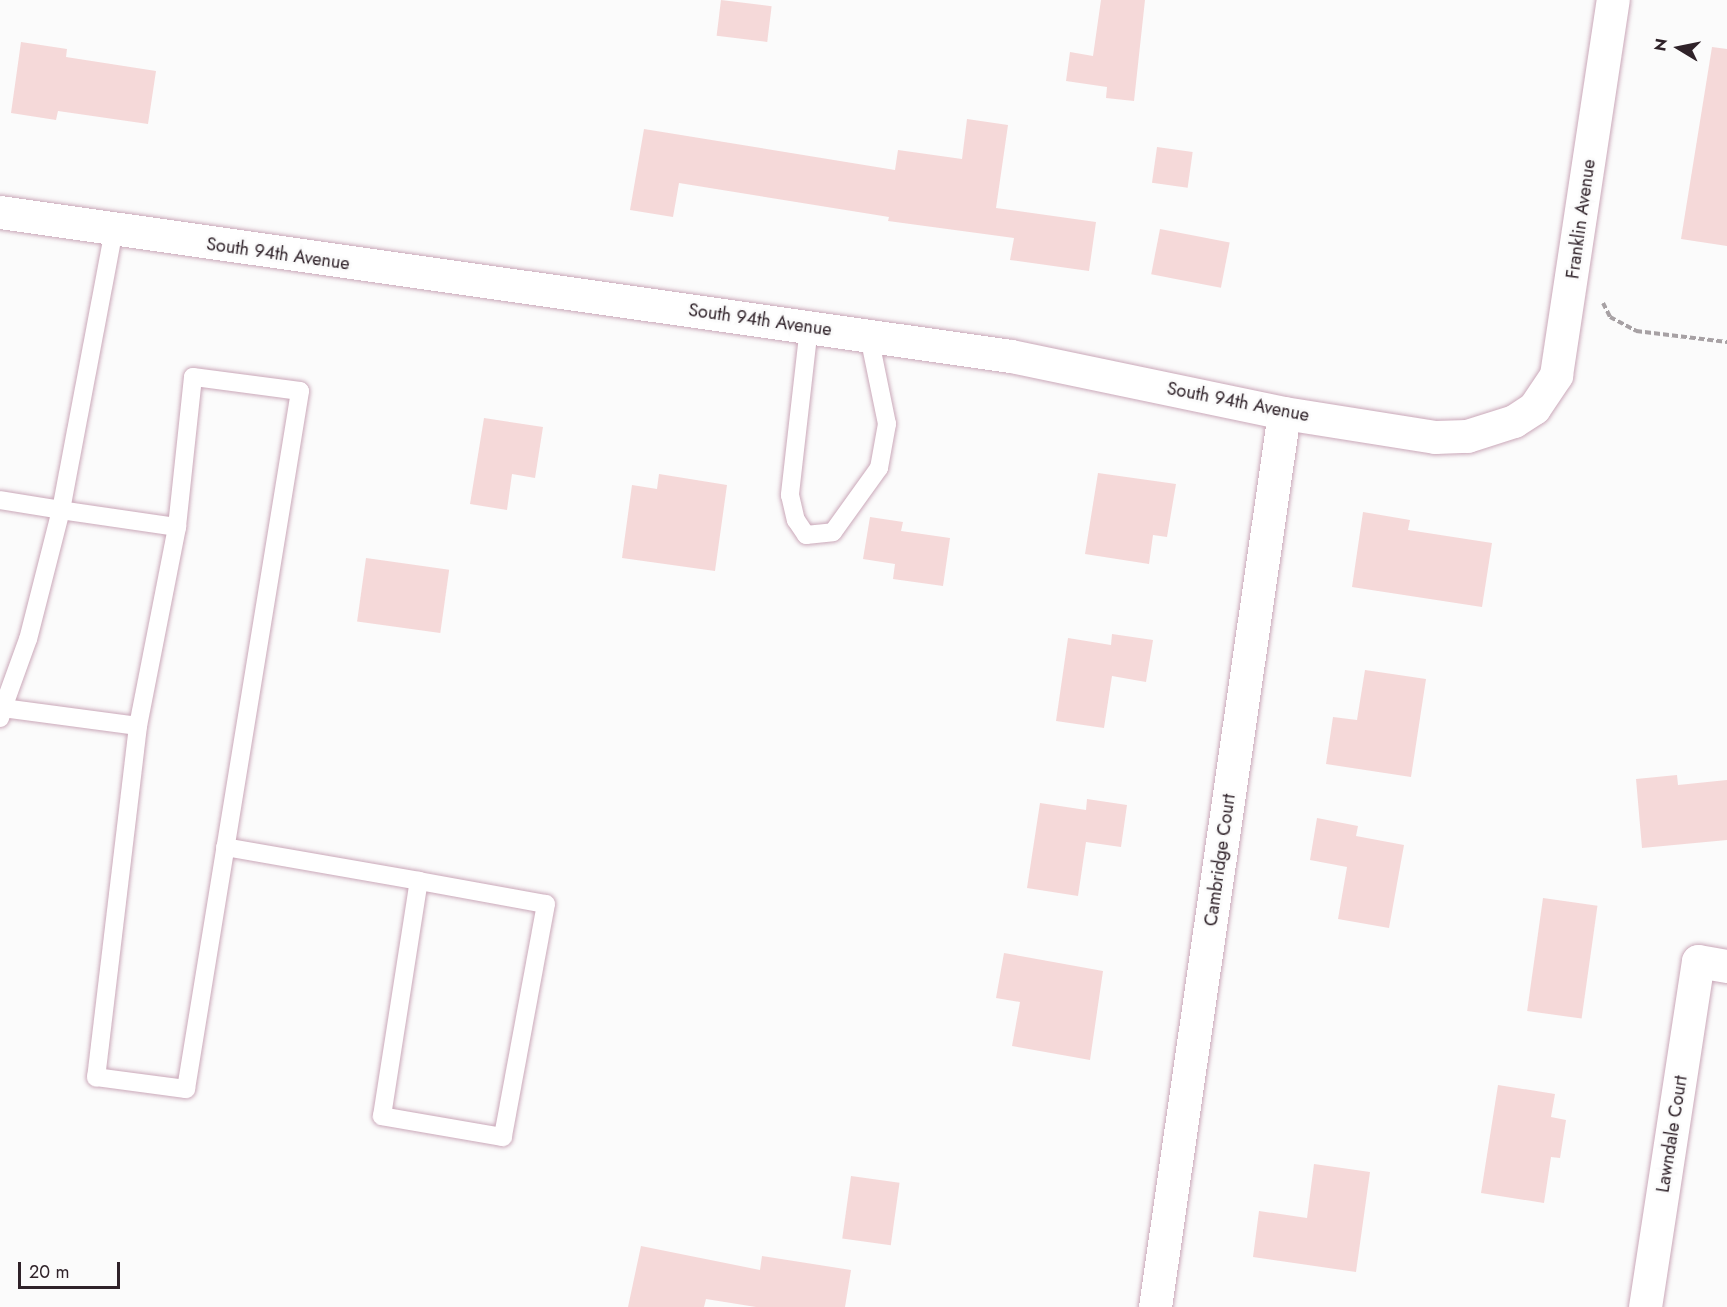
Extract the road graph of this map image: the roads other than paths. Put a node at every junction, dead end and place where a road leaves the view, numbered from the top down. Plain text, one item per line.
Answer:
1 (1613, 0) edge
2 (0, 212) edge
3 (114, 230) junction
4 (809, 327) junction
5 (869, 336) junction
6 (1284, 413) junction
7 (1514, 421) joint
8 (0, 500) edge
9 (61, 510) junction
10 (177, 527) junction
11 (2, 713) edge
12 (138, 726) junction
13 (225, 847) junction
14 (419, 881) junction
15 (1713, 963) edge
16 (1155, 1307) edge
17 (1645, 1307) edge

1 - 7 street, Franklin Avenue
2 - 3 street, South 94th Avenue
3 - 4 street, South 94th Avenue
3 - 9 lane
4 - 5 street, South 94th Avenue
4 - 5 lane
5 - 6 street, South 94th Avenue
6 - 7 street, South 94th Avenue
6 - 16 street, Cambridge Court
8 - 9 lane
9 - 10 lane
9 - 11 lane
10 - 12 lane
10 - 13 lane
11 - 12 lane
12 - 13 lane
13 - 14 lane
14 - 14 lane
15 - 17 street, Lawndale Court

